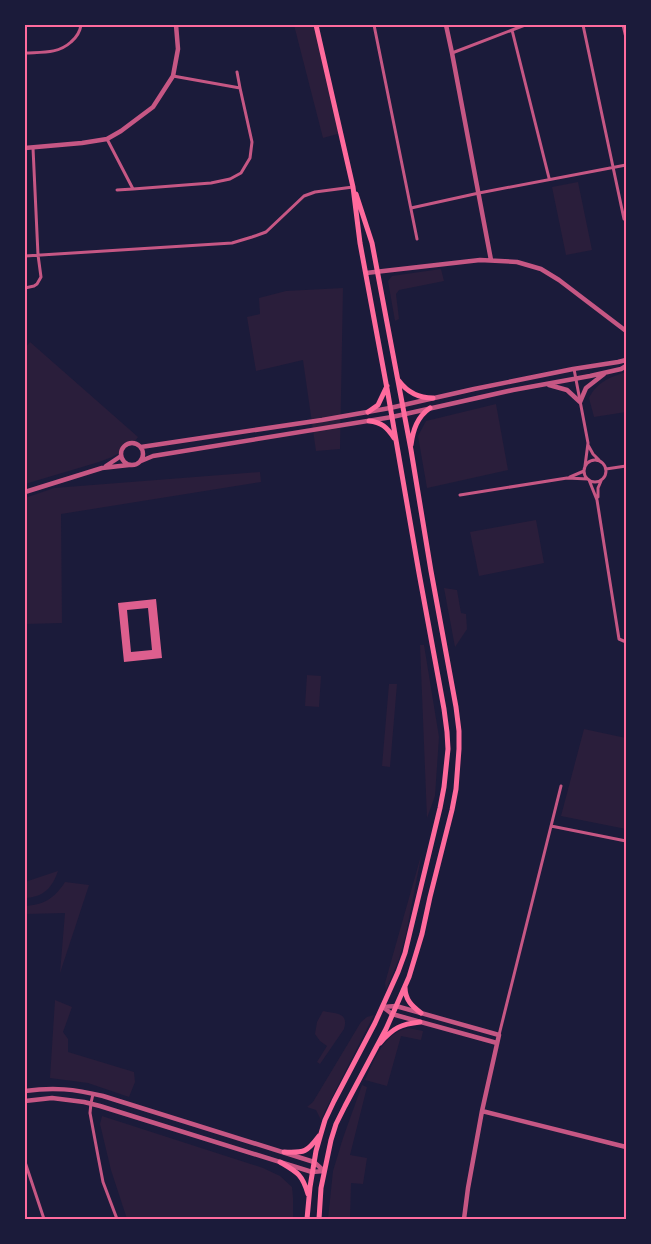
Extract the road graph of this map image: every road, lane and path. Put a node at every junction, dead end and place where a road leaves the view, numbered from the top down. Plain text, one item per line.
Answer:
1 (81, 25) edge
2 (176, 25) edge
3 (316, 25) edge
4 (374, 25) edge
5 (446, 25) edge
6 (525, 25) edge
7 (583, 25) edge
8 (623, 25) edge
9 (512, 30) junction
10 (626, 38) edge
11 (25, 53) edge
12 (452, 53) junction
13 (237, 72) dead end
14 (173, 76) junction
15 (240, 88) junction
16 (106, 139) junction
17 (25, 148) edge
18 (33, 148) junction
19 (626, 165) edge
20 (613, 167) junction
21 (549, 178) junction
22 (353, 187) junction
23 (133, 189) junction
24 (116, 190) dead end
25 (479, 192) junction
26 (411, 208) junction
27 (624, 219) dead end
28 (417, 239) dead end
29 (38, 255) junction
30 (25, 256) edge
31 (491, 260) junction
32 (377, 272) junction
33 (366, 273) junction
34 (25, 288) edge
35 (626, 330) edge
36 (626, 360) edge
37 (626, 366) edge
38 (574, 368) junction
39 (608, 372) junction
40 (398, 378) junction
41 (576, 378) junction
42 (544, 384) junction
43 (387, 386) junction
44 (433, 398) junction
45 (580, 402) junction
46 (402, 406) junction
47 (390, 408) junction
48 (430, 408) junction
49 (368, 412) junction
50 (404, 414) junction
51 (392, 417) junction
52 (369, 420) junction
53 (396, 442) junction
54 (588, 443) junction
55 (141, 448) junction
56 (411, 450) junction
57 (121, 456) junction
58 (141, 461) junction
59 (599, 461) junction
60 (129, 465) junction
61 (626, 466) edge
62 (102, 468) junction
63 (585, 468) junction
64 (606, 469) junction
65 (567, 478) junction
66 (603, 478) junction
67 (588, 479) junction
68 (25, 492) edge
69 (460, 496) dead end
70 (597, 500) junction
71 (626, 642) edge
72 (561, 786) dead end
73 (551, 826) junction
74 (626, 840) edge
75 (406, 983) junction
76 (396, 1006) junction
77 (383, 1007) junction
78 (421, 1013) junction
79 (392, 1014) junction
80 (420, 1022) junction
81 (499, 1035) junction
82 (497, 1043) junction
83 (374, 1051) junction
84 (25, 1091) edge
85 (93, 1094) junction
86 (25, 1101) edge
87 (91, 1104) junction
88 (482, 1111) junction
89 (321, 1133) junction
90 (626, 1147) edge
91 (284, 1152) junction
92 (25, 1162) edge
93 (280, 1162) junction
94 (314, 1162) junction
95 (324, 1171) junction
96 (312, 1172) junction
97 (308, 1208) junction
98 (44, 1219) edge
99 (117, 1219) edge
100 (307, 1219) edge
101 (319, 1219) edge
102 (464, 1219) edge

1 - 11 street
2 - 14 street
3 - 22 main road
4 - 26 street
5 - 12 street
6 - 9 street
7 - 20 street
8 - 10 street
9 - 12 street
9 - 21 street
12 - 25 street
13 - 15 street
14 - 15 street
14 - 16 street
15 - 23 street
16 - 18 street
16 - 23 street
17 - 18 street
18 - 29 street
19 - 20 street
20 - 21 street
20 - 27 street
21 - 25 street
22 - 29 street
22 - 32 main road
22 - 33 main road
23 - 24 street
25 - 26 street
25 - 31 street
26 - 28 street
29 - 30 street
29 - 34 street
31 - 32 street
31 - 35 street
32 - 33 street
32 - 40 main road
33 - 43 main road
36 - 38 street
37 - 39 street
38 - 41 street
38 - 44 street
39 - 41 street
39 - 45 street
40 - 44 main road
40 - 46 main road
41 - 42 street
41 - 45 street
42 - 45 street
42 - 48 street
43 - 47 main road
43 - 49 main road
44 - 46 street
45 - 54 street
46 - 47 street
46 - 50 main road
47 - 49 street
47 - 51 main road
48 - 50 street
48 - 56 main road
49 - 55 street
50 - 51 street
50 - 56 main road
51 - 52 street
51 - 53 main road
52 - 53 main road
52 - 58 street
53 - 77 main road
54 - 59 street
54 - 63 street
55 - 57 street
55 - 58 street
56 - 75 main road
57 - 60 street
57 - 62 street
58 - 60 street
59 - 63 street
59 - 64 street
60 - 62 street
61 - 64 street
62 - 68 street
63 - 65 street
63 - 67 street
64 - 66 street
65 - 67 street
65 - 69 street
66 - 67 street
66 - 70 street
67 - 70 street
70 - 71 street
72 - 73 street
73 - 74 street
73 - 81 street
75 - 76 main road
75 - 78 main road
76 - 77 street
76 - 78 street
76 - 79 main road
77 - 79 street
77 - 89 main road
78 - 81 street
79 - 80 street
79 - 83 main road
80 - 82 street
80 - 83 main road
81 - 82 street
82 - 88 street
83 - 95 main road
84 - 85 street
85 - 87 street
85 - 91 street
86 - 87 street
87 - 93 street
87 - 99 street
88 - 90 street
88 - 102 street
89 - 91 main road
89 - 94 main road
91 - 94 street
92 - 98 street
93 - 96 street
93 - 97 main road
94 - 95 street
94 - 96 main road
95 - 96 street
95 - 101 main road
96 - 97 main road
97 - 100 main road

